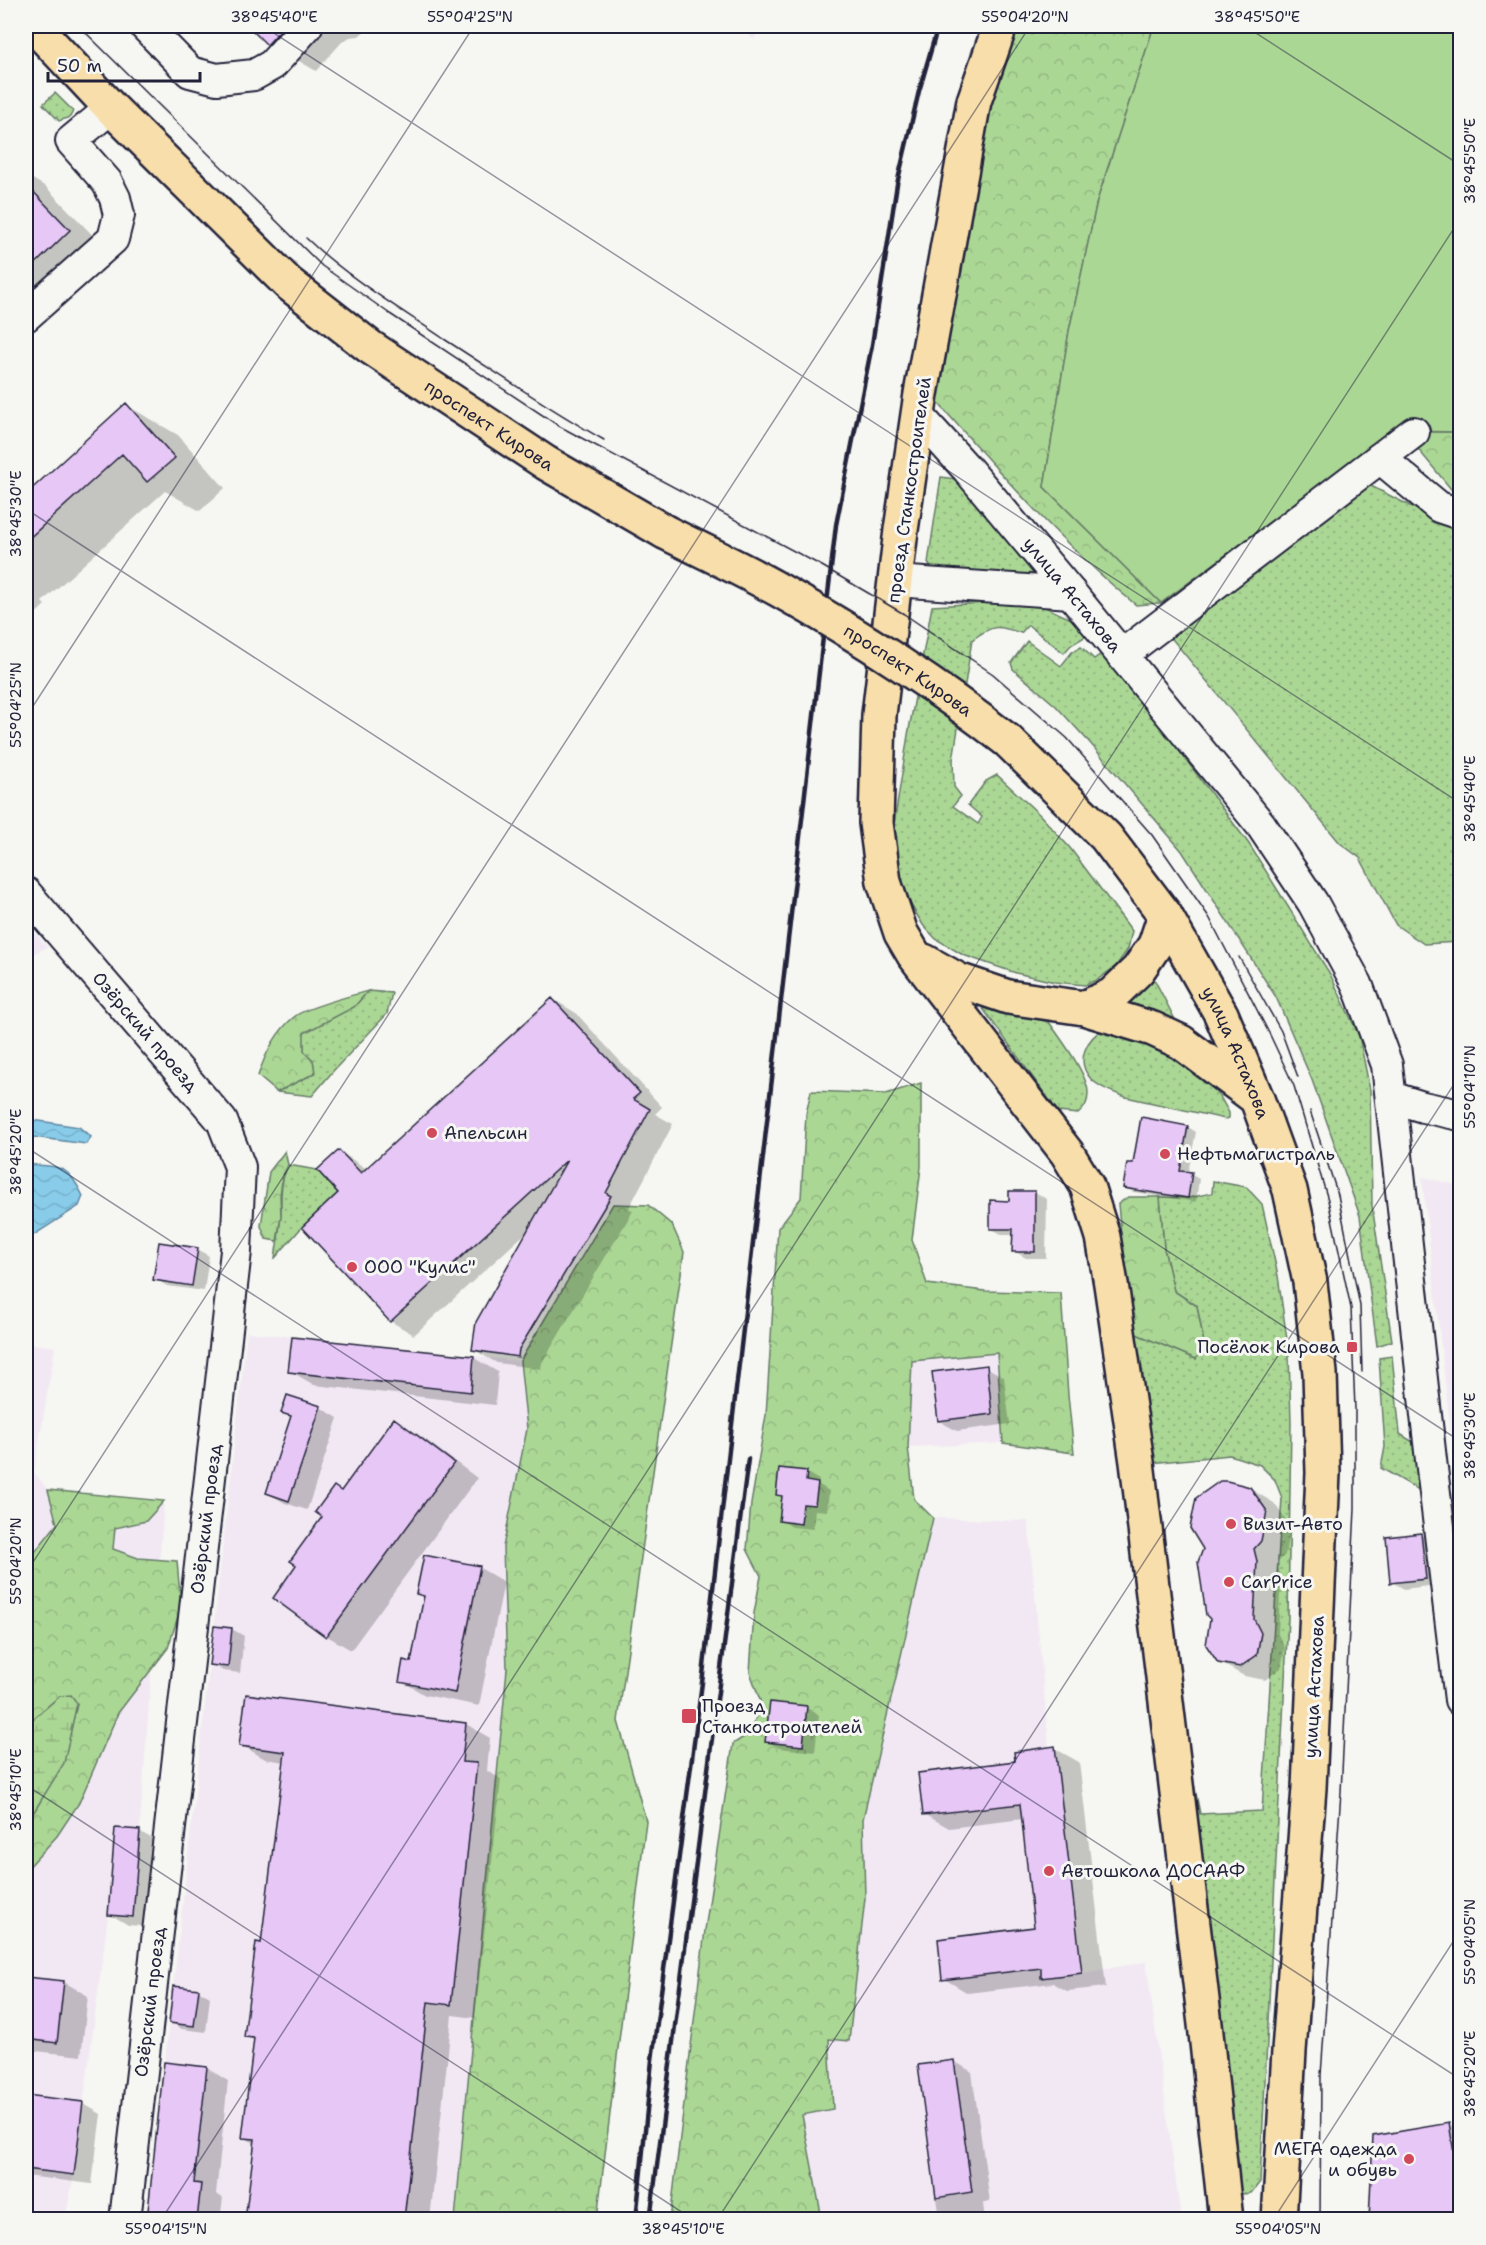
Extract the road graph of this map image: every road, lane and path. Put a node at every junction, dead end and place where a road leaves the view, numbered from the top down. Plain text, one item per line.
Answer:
1 (34, 26) edge
2 (145, 26) edge
3 (306, 26) edge
4 (1000, 26) edge
5 (111, 108) junction
6 (26, 316) edge
7 (918, 416) junction
8 (1414, 432) dead end
9 (1380, 458) junction
10 (1461, 514) edge
11 (895, 581) junction
12 (1071, 593) junction
13 (1122, 656) junction
14 (1008, 741) joint
15 (26, 893) edge
16 (1165, 915) junction
17 (914, 955) junction
18 (1084, 1008) junction
19 (1391, 1097) junction
20 (1257, 1099) junction
21 (1461, 1115) edge
22 (1461, 1700) edge
23 (125, 2220) edge
24 (1226, 2220) edge
25 (1279, 2220) edge

1 - 5 main road, проспект Кирова
2 - 3 street
4 - 7 main road, проезд Станкостроителей
5 - 6 street
5 - 14 main road, проспект Кирова, bridge
7 - 11 main road, проезд Станкостроителей
7 - 12 street, улица Астахова
8 - 9 street
9 - 10 street
9 - 13 street
11 - 12 street
11 - 17 main road, проезд Станкостроителей
12 - 13 street, улица Астахова
13 - 19 street, улица Астахова
14 - 16 main road, улица Астахова
15 - 23 street, Озёрский проезд
16 - 18 main road
16 - 20 main road, улица Астахова
17 - 18 main road
17 - 24 main road
18 - 20 main road
19 - 21 street
19 - 22 street, улица Астахова
20 - 25 main road, улица Астахова

